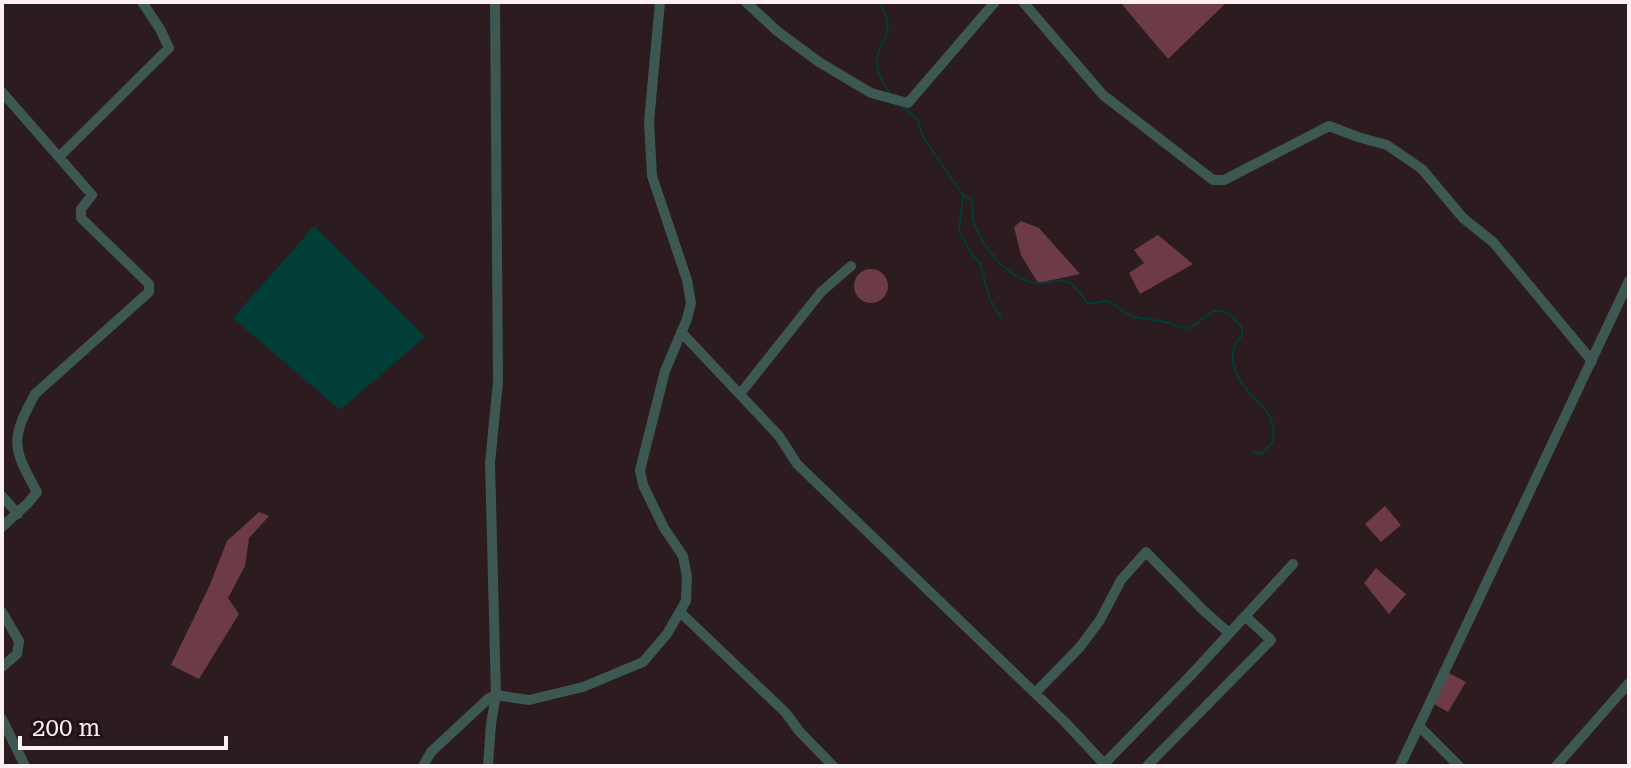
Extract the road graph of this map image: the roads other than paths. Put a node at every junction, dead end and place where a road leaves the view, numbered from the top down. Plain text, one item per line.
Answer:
1 (142, 2) edge
2 (495, 2) edge
3 (660, 2) edge
4 (746, 2) edge
5 (995, 2) edge
6 (1023, 2) edge
7 (2, 92) edge
8 (59, 157) junction
9 (851, 266) dead end
10 (1629, 281) edge
11 (681, 332) junction
12 (1592, 361) junction
13 (740, 394) junction
14 (2, 496) edge
15 (18, 514) junction
16 (2, 527) edge
17 (1293, 564) dead end
18 (2, 612) edge
19 (680, 612) junction
20 (1245, 616) junction
21 (1229, 633) junction
22 (2, 667) edge
23 (1629, 683) edge
24 (1035, 693) junction
25 (496, 695) junction
26 (2, 719) edge
27 (1419, 726) junction
28 (1105, 765) edge
29 (25, 766) edge
30 (423, 766) edge
31 (488, 766) edge
32 (833, 766) edge
33 (1147, 766) edge
34 (1400, 766) edge
35 (1459, 766) edge
36 (1556, 766) edge

1 - 8 street
2 - 25 street
3 - 11 street
4 - 5 street
6 - 12 street
7 - 8 street
8 - 15 street
9 - 13 street
10 - 12 street
11 - 13 street
11 - 19 street
12 - 27 street
13 - 24 street
14 - 15 street
15 - 16 street
17 - 20 street
18 - 22 street
19 - 25 street
19 - 32 street
20 - 21 street
20 - 33 street
21 - 24 street
21 - 28 street
23 - 36 street
24 - 28 street
25 - 30 street
25 - 31 street
26 - 29 street
27 - 34 street
27 - 35 street

